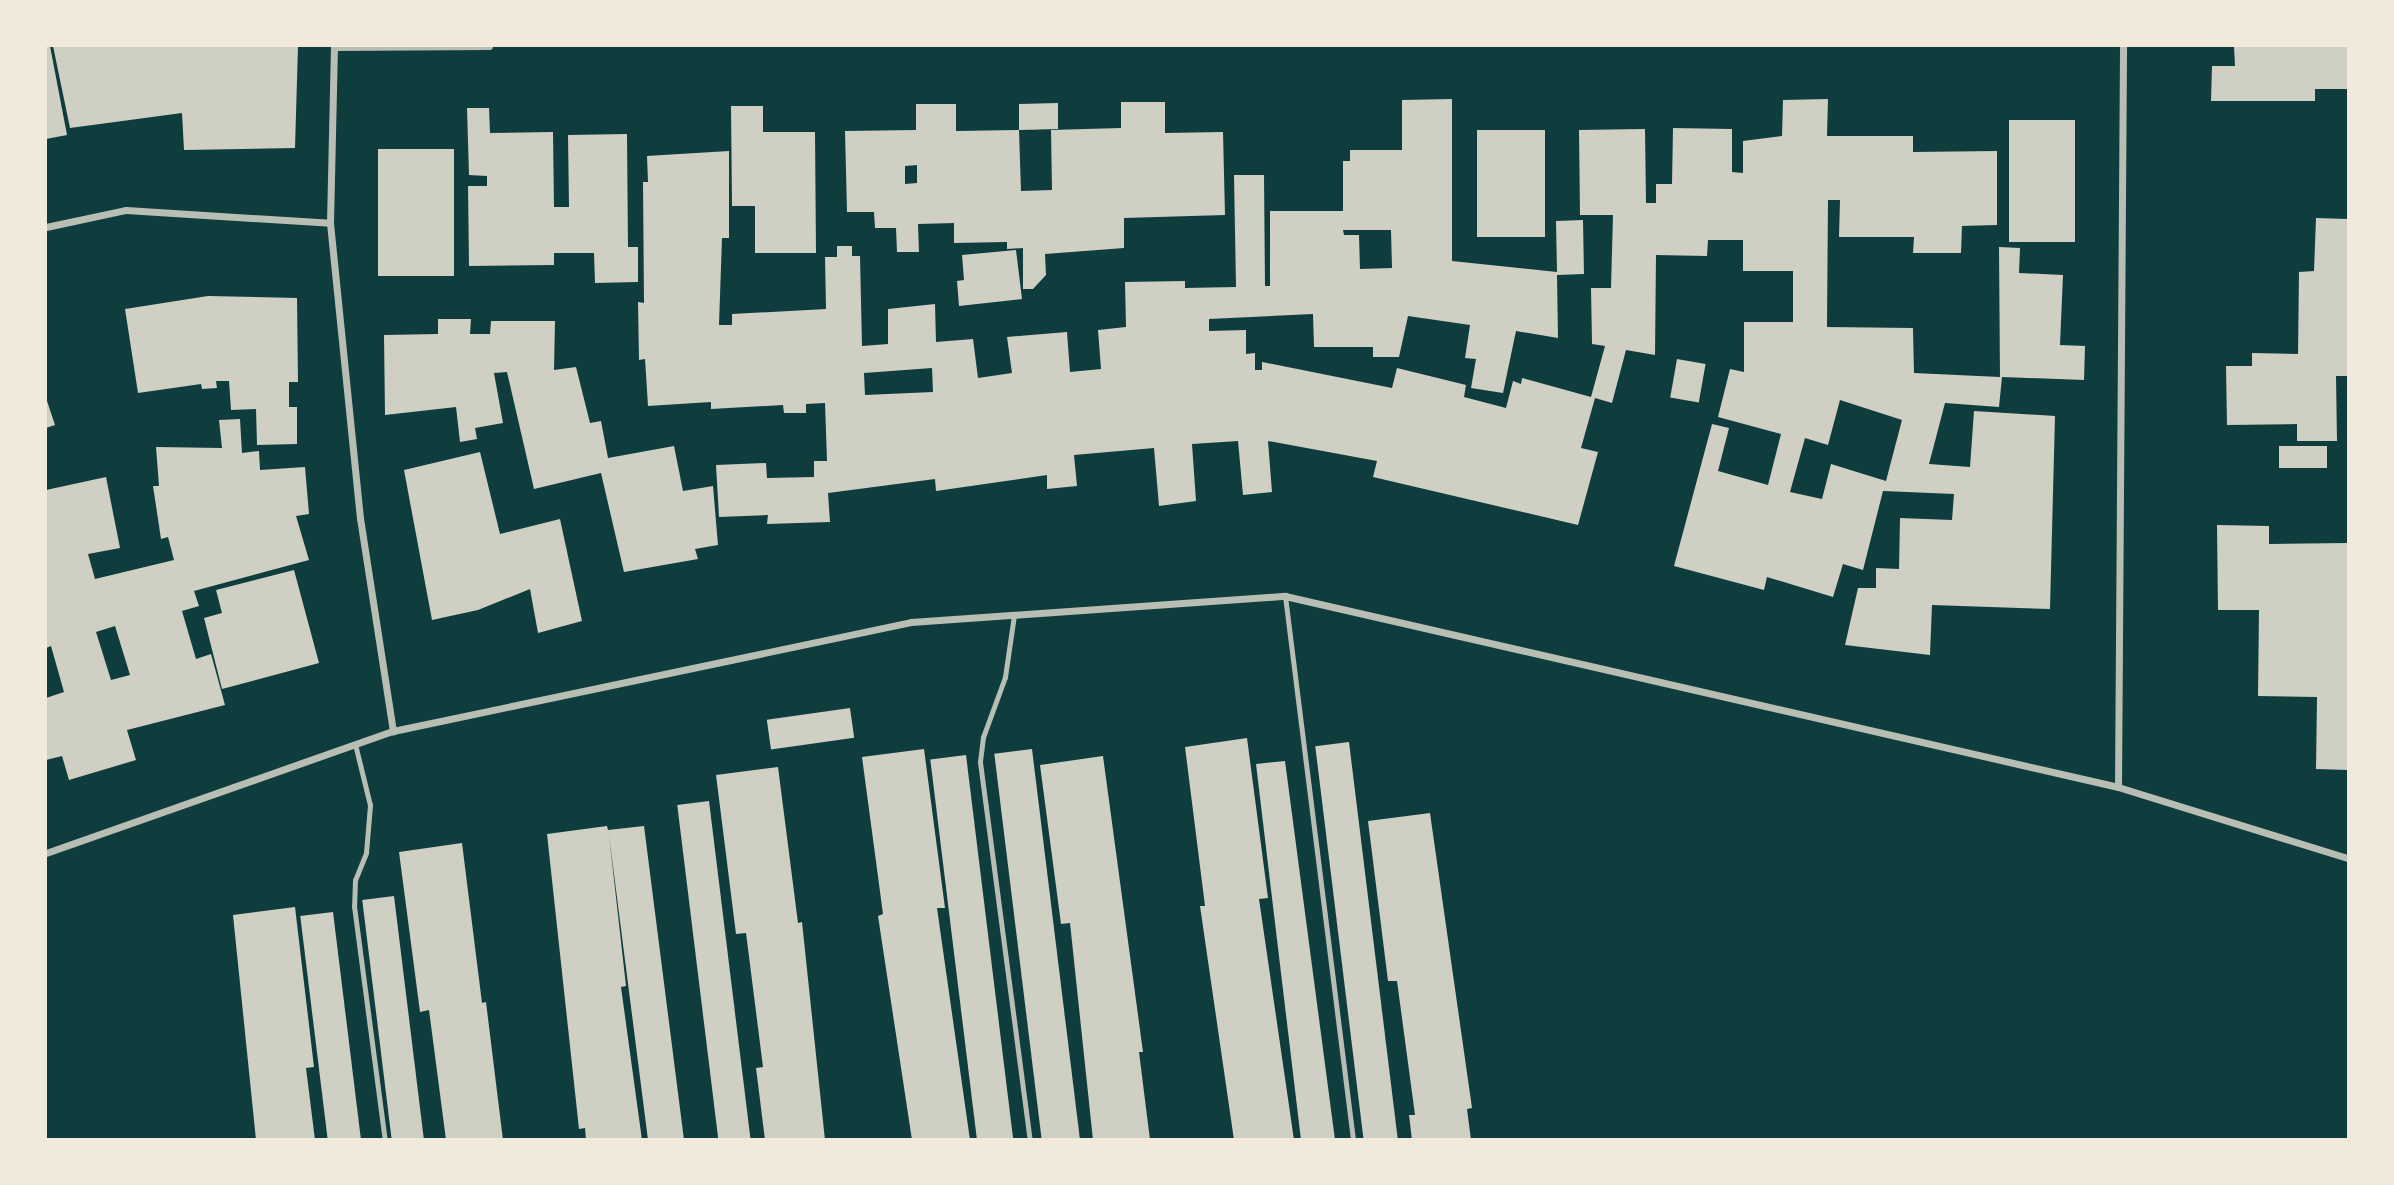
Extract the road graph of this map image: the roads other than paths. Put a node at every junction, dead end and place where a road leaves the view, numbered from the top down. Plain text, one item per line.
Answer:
1 (334, 46) edge
2 (489, 46) edge
3 (2123, 46) edge
4 (330, 223) junction
5 (46, 227) edge
6 (1285, 596) junction
7 (1014, 615) junction
8 (393, 731) junction
9 (355, 744) junction
10 (2118, 787) junction
11 (46, 853) edge
12 (2348, 858) edge
13 (385, 1139) edge
14 (1030, 1139) edge
15 (1353, 1139) edge

1 - 2 street
1 - 4 street
3 - 10 street
4 - 5 street
4 - 8 street
6 - 7 street
6 - 10 street
6 - 15 lane
7 - 8 street
7 - 14 lane
8 - 9 street
9 - 11 street
9 - 13 lane
10 - 12 street

